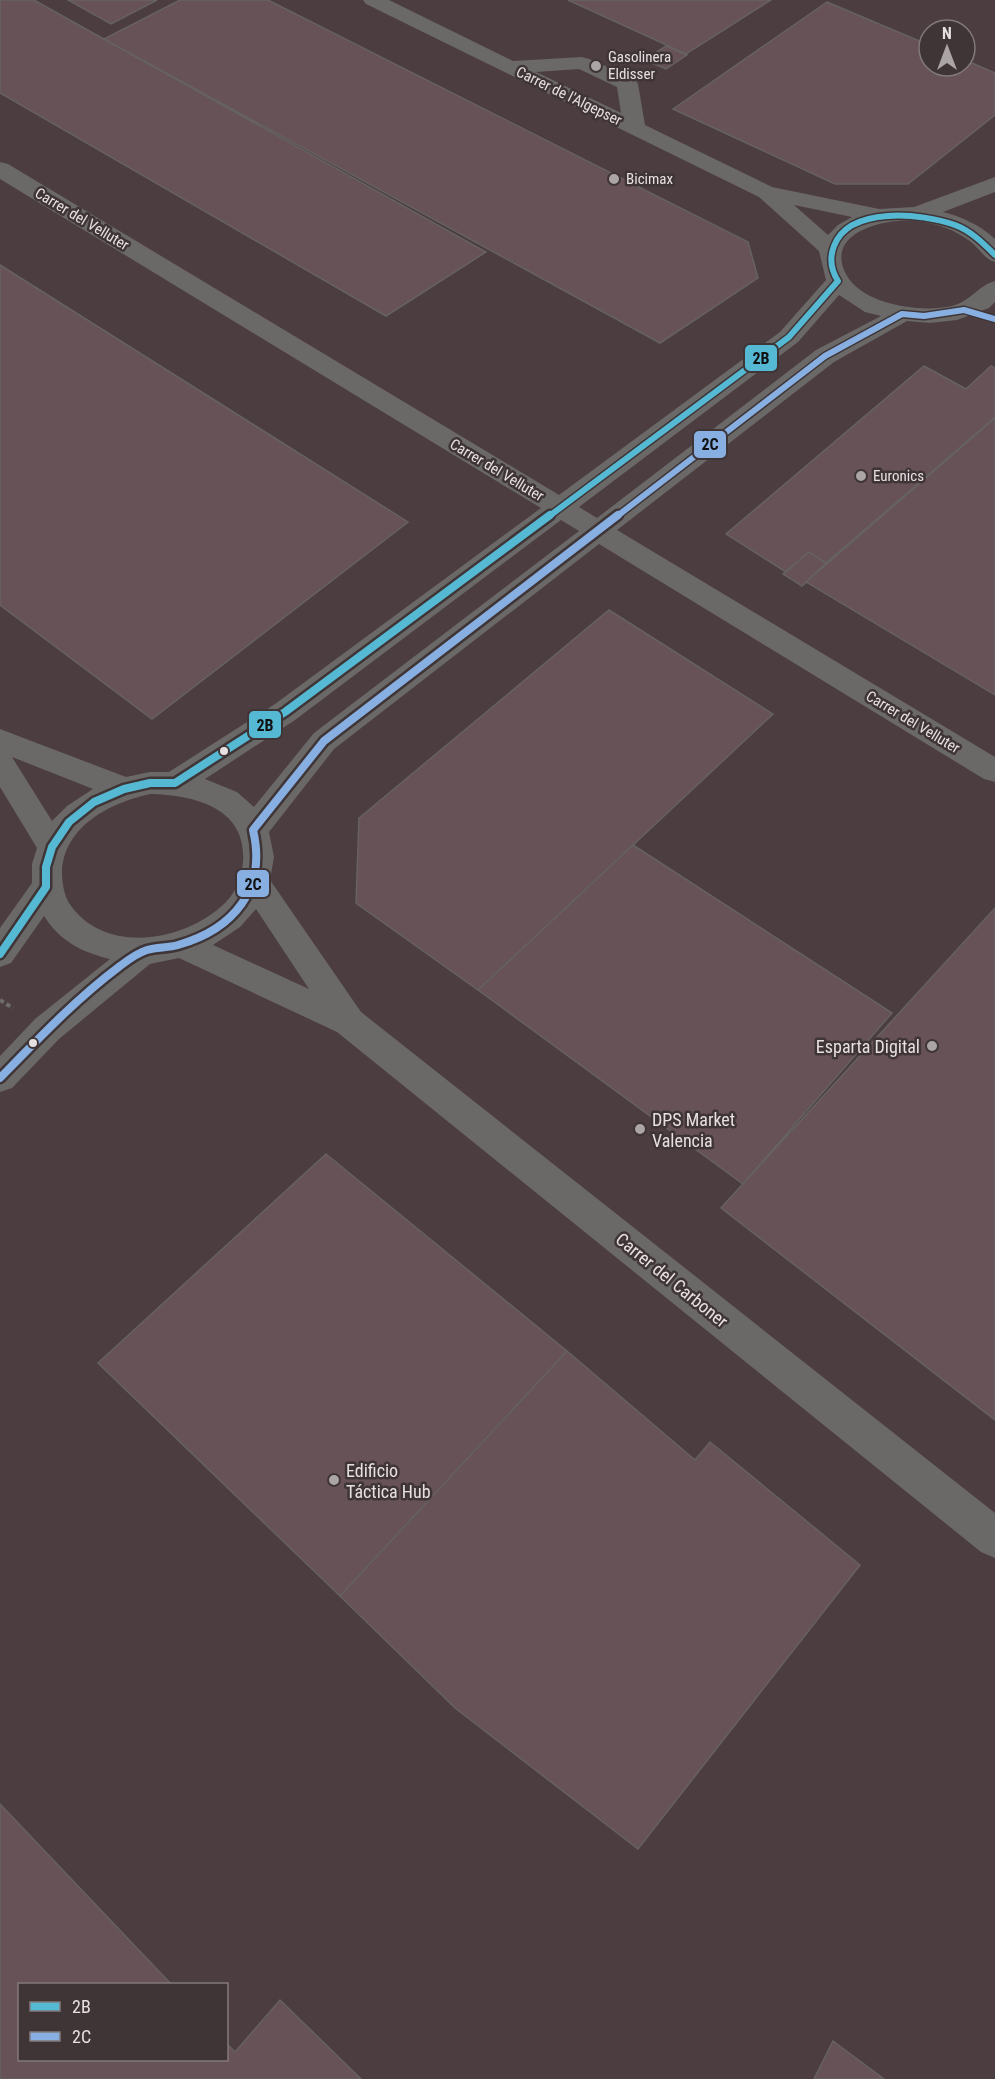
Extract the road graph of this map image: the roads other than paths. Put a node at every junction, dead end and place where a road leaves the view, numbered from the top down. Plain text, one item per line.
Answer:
1 (373, 0) edge
2 (509, 67) junction
3 (635, 128) junction
4 (0, 169) edge
5 (995, 184) edge
6 (765, 192) junction
7 (917, 214) junction
8 (878, 216) junction
9 (830, 249) junction
10 (995, 252) edge
11 (837, 281) junction
12 (995, 288) edge
13 (964, 310) junction
14 (902, 314) junction
15 (995, 319) edge
16 (559, 508) junction
17 (597, 531) junction
18 (0, 740) edge
19 (0, 762) edge
20 (995, 771) edge
21 (175, 783) junction
22 (124, 789) junction
23 (254, 830) junction
24 (52, 847) junction
25 (255, 882) junction
26 (46, 887) junction
27 (182, 945) junction
28 (143, 951) junction
29 (0, 954) edge
30 (349, 1022) junction
31 (0, 1078) edge
32 (995, 1538) edge

1 - 2 street, Carrer de l'Algepser
2 - 3 street, Carrer de l'Algepser
2 - 3 street
3 - 6 street, Carrer de l'Algepser
4 - 16 street, Carrer del Velluter
5 - 7 street
6 - 8 street
6 - 9 street
7 - 8 street
7 - 10 street
8 - 9 street
9 - 11 street
11 - 14 street
11 - 16 street
12 - 13 street
13 - 14 street
13 - 15 street
14 - 17 street
16 - 17 street, Carrer del Velluter
16 - 21 street
17 - 20 street, Carrer del Velluter
17 - 23 street
18 - 22 street
19 - 24 street
21 - 22 street
21 - 23 street
22 - 24 street
23 - 25 street
24 - 26 street
25 - 27 street
25 - 30 street, Carrer del Carboner
26 - 28 street
26 - 29 street
27 - 28 street
27 - 30 street, Carrer del Carboner
28 - 31 street
30 - 32 street, Carrer del Carboner

